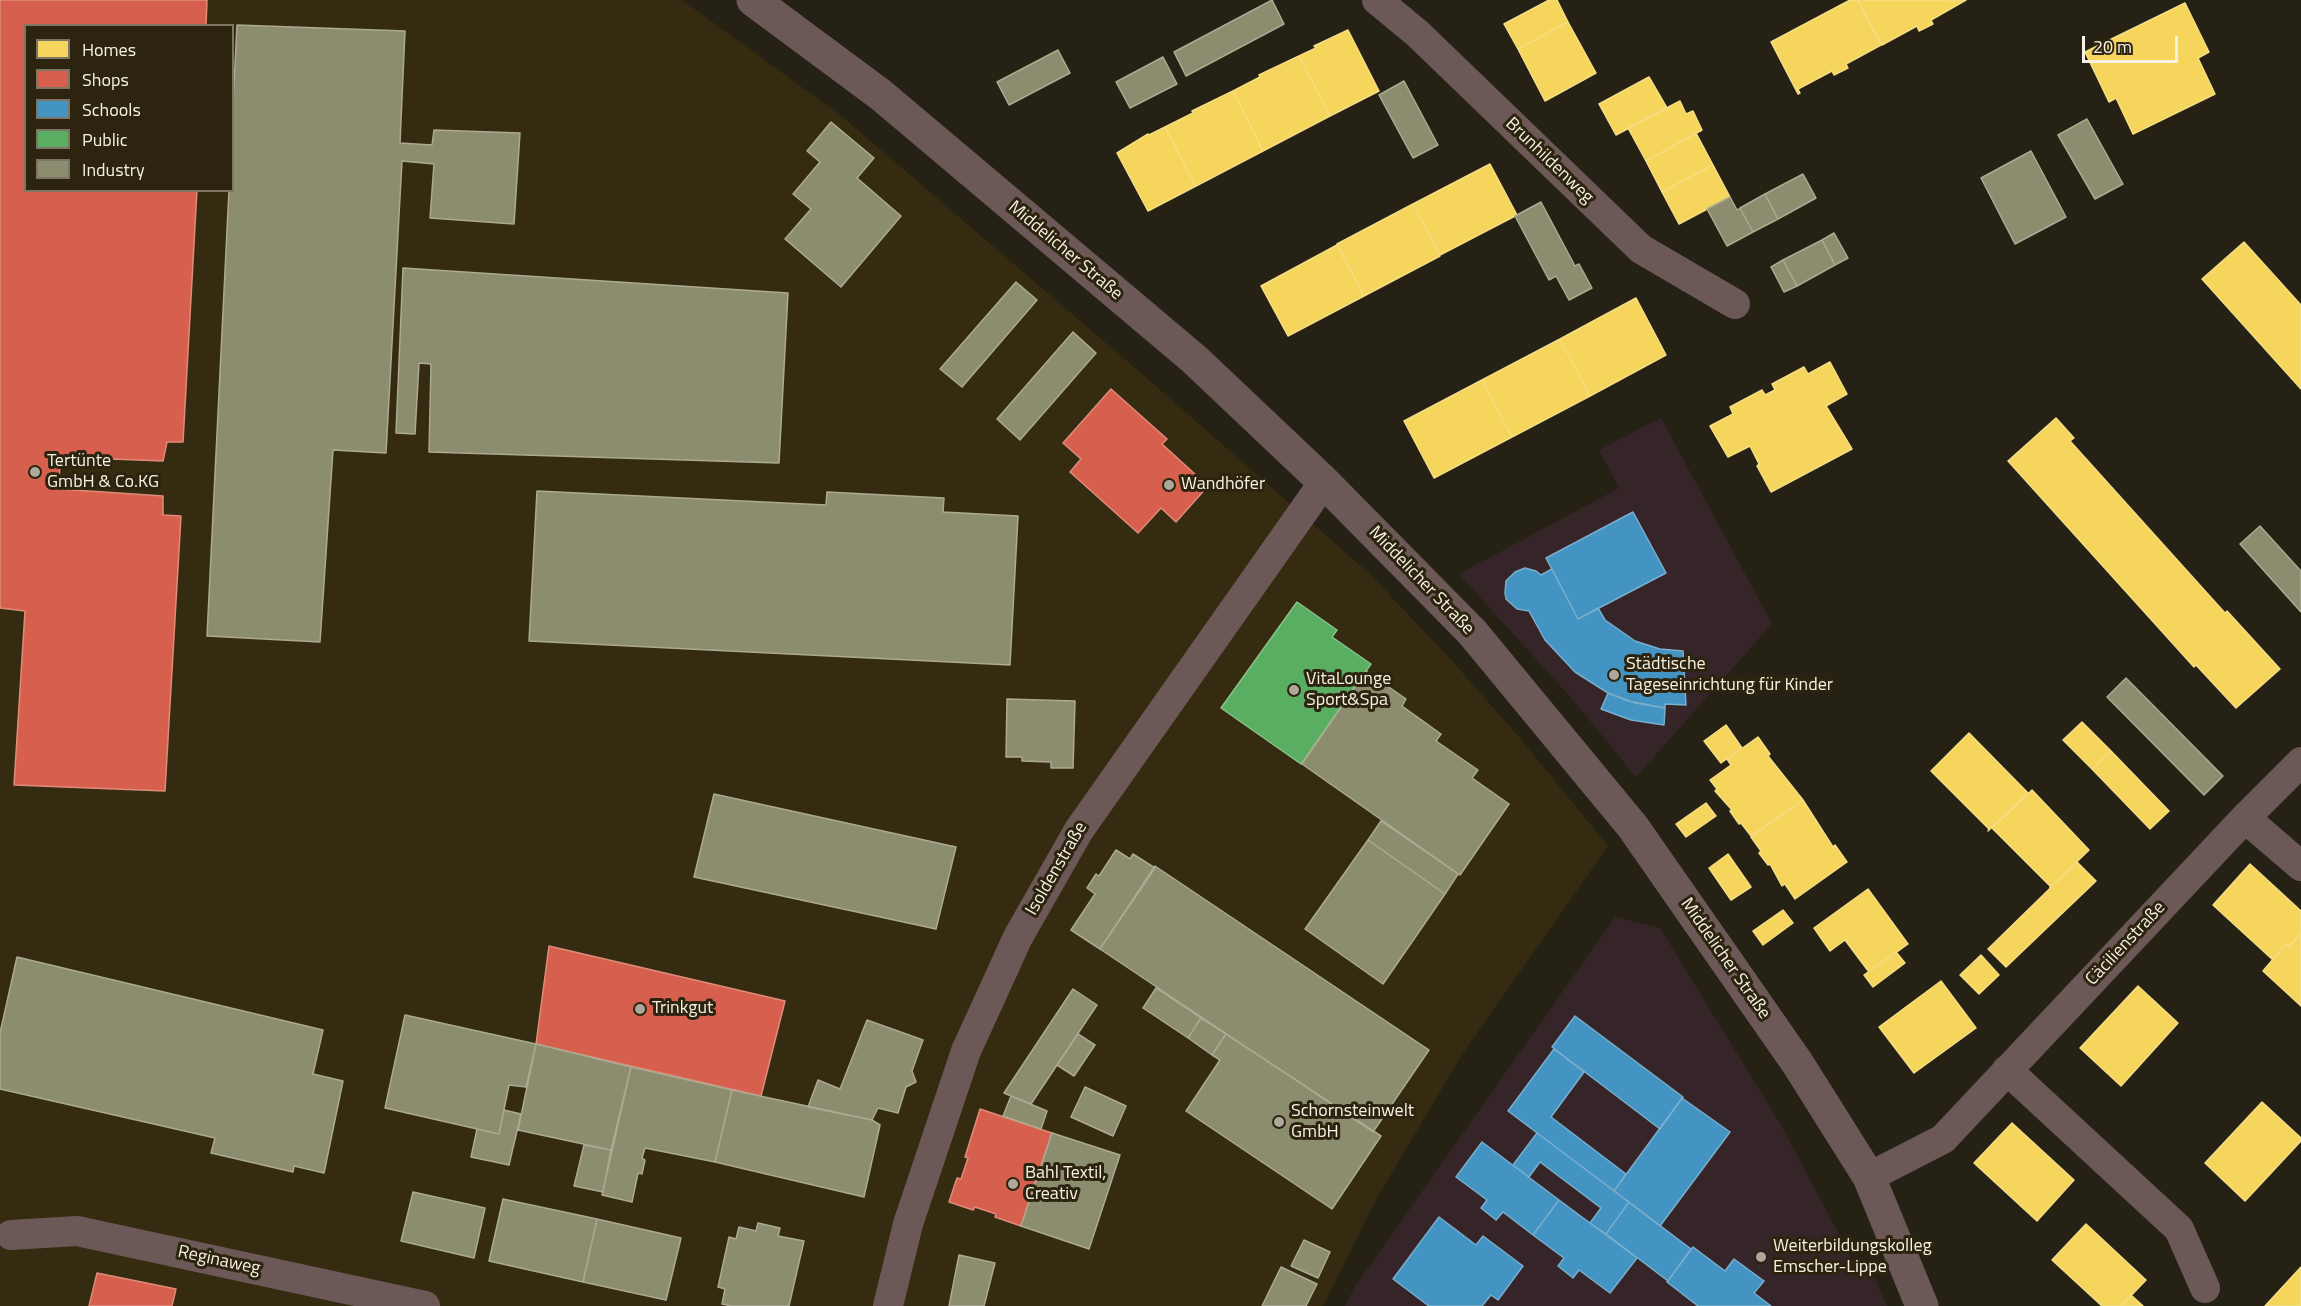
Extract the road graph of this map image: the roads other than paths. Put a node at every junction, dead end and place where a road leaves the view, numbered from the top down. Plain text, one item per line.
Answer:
1 (753, 0) edge
2 (1377, 0) edge
3 (1735, 304) dead end
4 (1324, 482) junction
5 (2301, 762) edge
6 (2245, 818) junction
7 (2301, 866) edge
8 (2007, 1070) junction
9 (1869, 1177) junction
10 (11, 1235) dead end
11 (2205, 1288) dead end
12 (425, 1306) edge
13 (888, 1306) edge
14 (1922, 1306) edge

1 - 4 street, Middelicher Straße
2 - 3 street, Brunhildenweg
4 - 9 street, Middelicher Straße
4 - 13 street, Isoldenstraße
5 - 6 street, Cäcilienstraße
6 - 7 street
6 - 8 street, Cäcilienstraße
8 - 9 street, Cäcilienstraße
8 - 11 street
9 - 14 street, Middelicher Straße
10 - 12 street, Reginaweg

